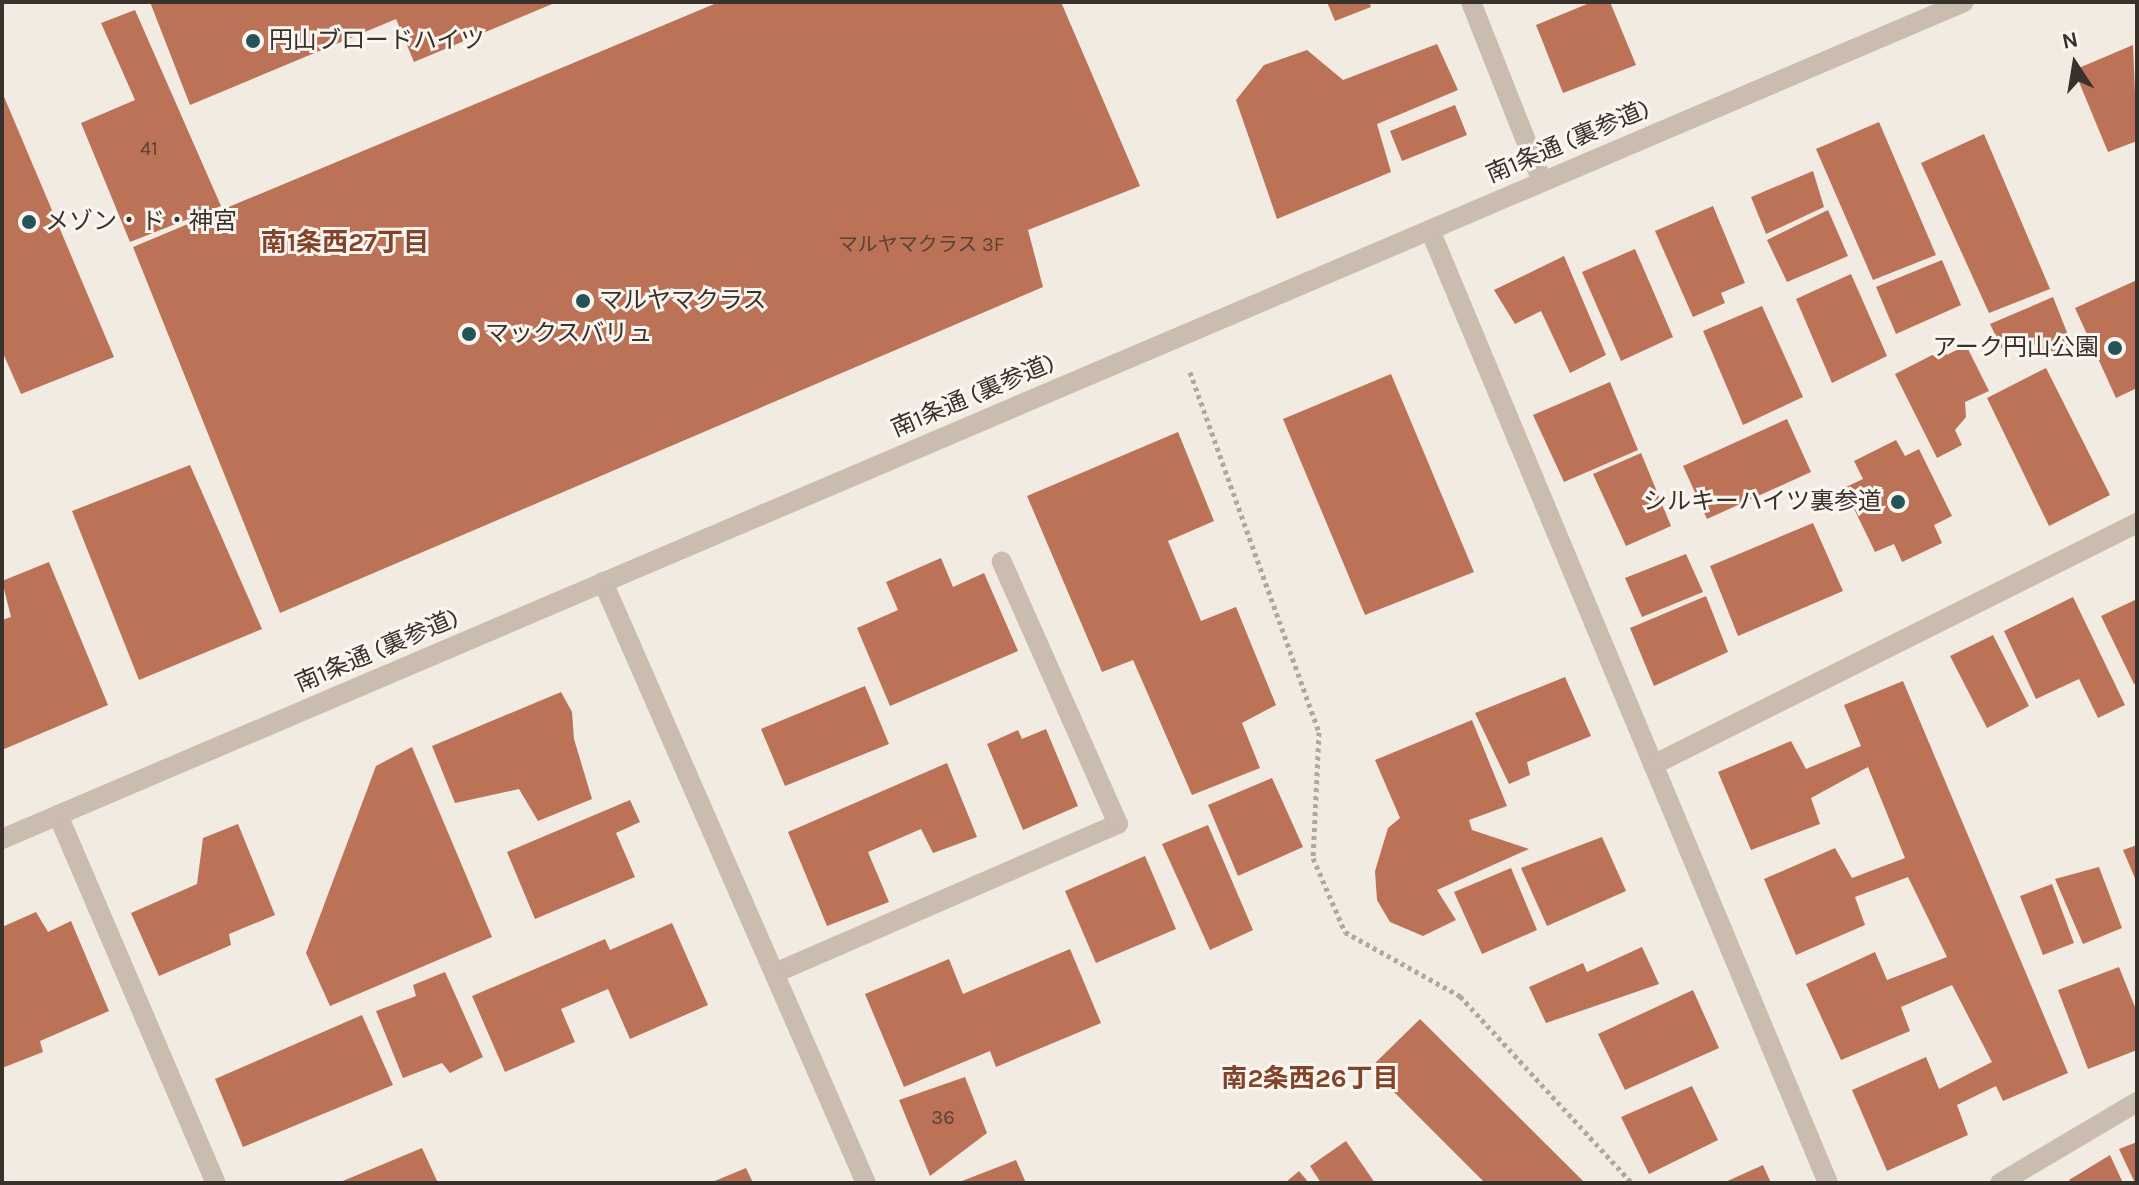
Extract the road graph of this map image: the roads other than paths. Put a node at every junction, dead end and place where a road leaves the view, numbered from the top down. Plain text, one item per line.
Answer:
1 (1471, 2) edge
2 (1964, 2) edge
3 (1542, 181) junction
4 (1430, 230) junction
5 (2137, 523) edge
6 (1002, 562) dead end
7 (603, 582) junction
8 (1653, 765) junction
9 (58, 815) junction
10 (2, 839) edge
11 (775, 973) junction
12 (2137, 1102) edge
13 (216, 1183) edge
14 (866, 1183) edge
15 (1828, 1183) edge
16 (2000, 1183) edge

1 - 3 street
2 - 3 street, 南1条通 (裏参道)
3 - 4 street, 南1条通 (裏参道)
4 - 7 street, 南1条通 (裏参道)
4 - 8 street
5 - 8 street
6 - 11 street
7 - 9 street, 南1条通 (裏参道)
7 - 11 street
8 - 15 street
9 - 10 street, 南1条通 (裏参道)
9 - 13 street
11 - 14 street
12 - 16 street

